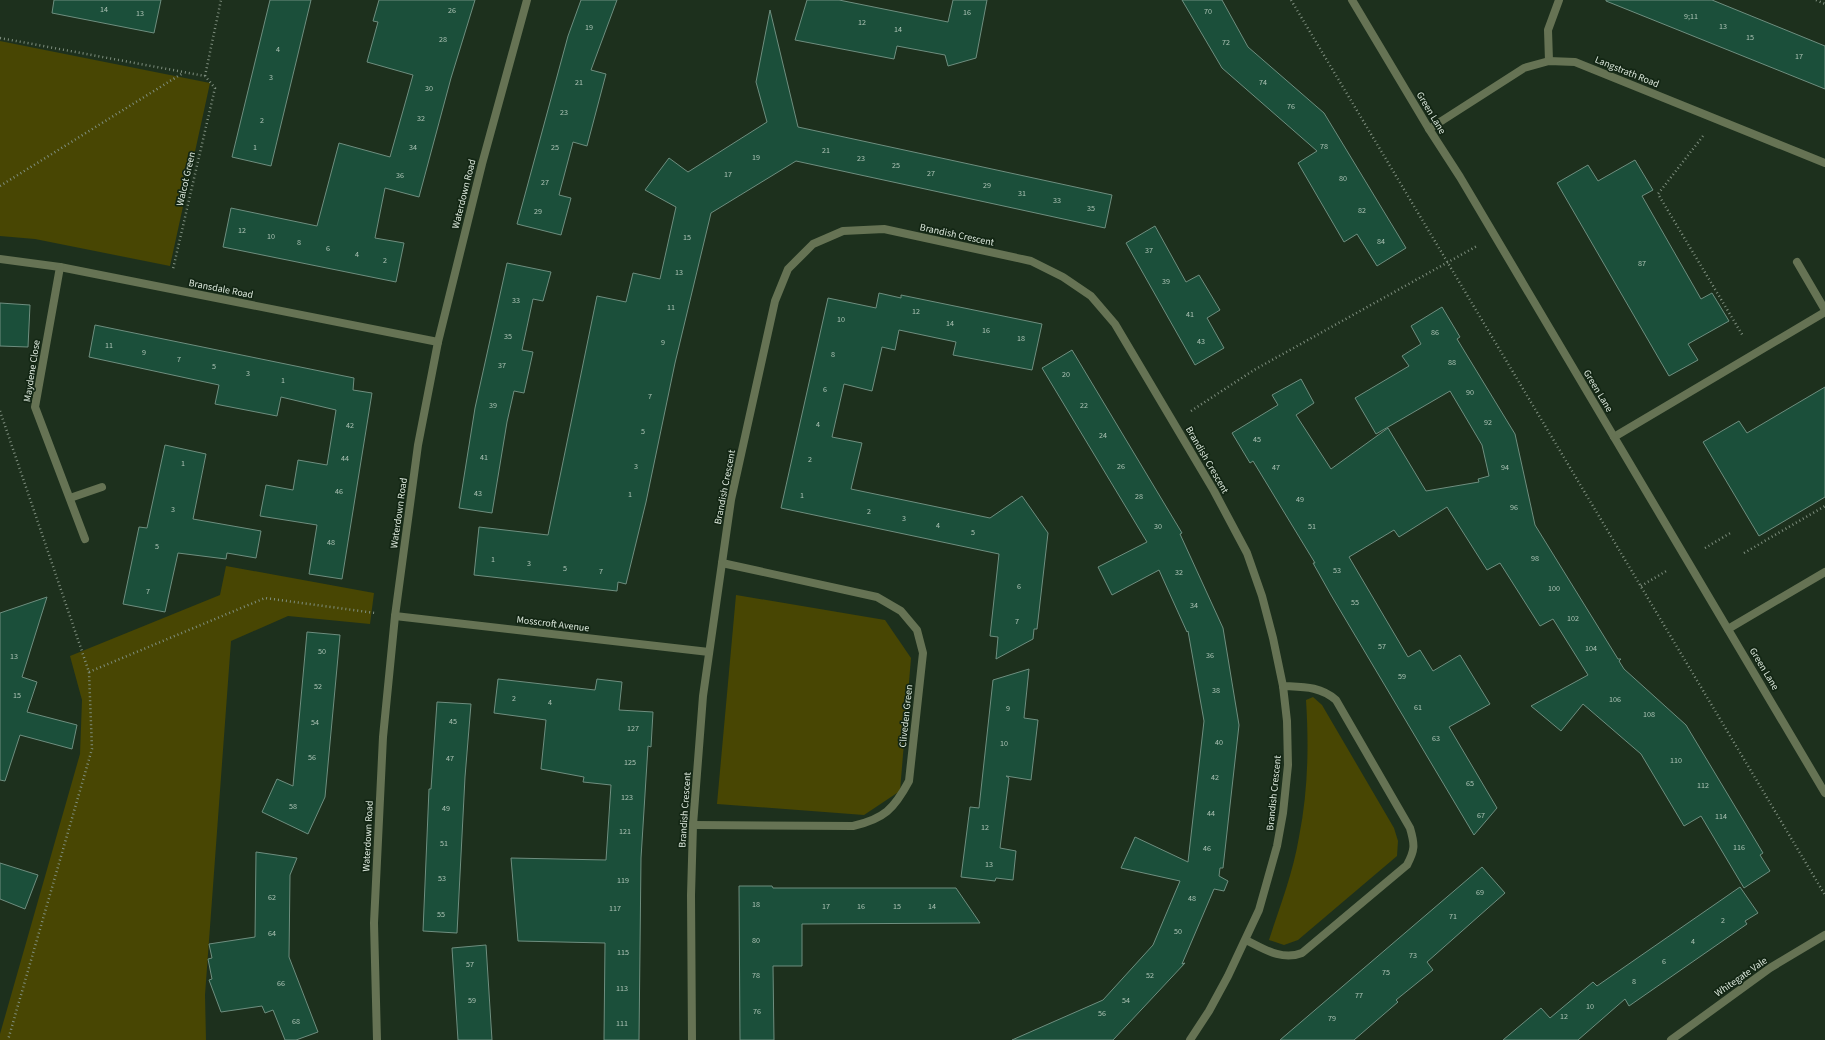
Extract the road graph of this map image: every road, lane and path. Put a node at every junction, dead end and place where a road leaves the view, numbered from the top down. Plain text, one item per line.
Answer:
1 (221, 0) edge
2 (527, 0) edge
3 (1291, 0) edge
4 (1352, 0) edge
5 (1559, 0) edge
6 (1816, 0) edge
7 (1825, 4) edge
8 (0, 38) edge
9 (1549, 60) junction
10 (184, 72) junction
11 (204, 76) junction
12 (1716, 119) junction
13 (1428, 129) junction
14 (1825, 163) edge
15 (0, 186) edge
16 (1495, 236) junction
17 (0, 260) edge
18 (1448, 262) junction
19 (1797, 262) dead end
20 (60, 267) junction
21 (169, 288) junction
22 (1825, 311) edge
23 (438, 342) junction
24 (1753, 354) junction
25 (0, 411) edge
26 (1173, 422) junction
27 (1614, 437) junction
28 (102, 487) dead end
29 (70, 498) junction
30 (1825, 506) edge
31 (85, 540) dead end
32 (1744, 553) dead end
33 (722, 564) junction
34 (1825, 572) edge
35 (395, 616) junction
36 (1728, 629) junction
37 (709, 652) junction
38 (90, 672) junction
39 (1283, 686) junction
40 (1825, 793) edge
41 (693, 825) junction
42 (1825, 895) edge
43 (1825, 935) edge
44 (1246, 940) junction
45 (8, 1040) edge
46 (376, 1040) edge
47 (692, 1040) edge
48 (1190, 1040) edge
49 (1671, 1040) edge

1 - 11 path
2 - 23 street, Waterdown Road
3 - 18 path
4 - 13 street, Green Lane
5 - 9 street
6 - 7 path
8 - 10 path
9 - 12 street, Langstrath Road
9 - 13 street, Langstrath Road
10 - 11 path
10 - 15 path
11 - 21 path, Walcot Green
12 - 14 street, Langstrath Road
12 - 24 path
13 - 16 street, Green Lane
16 - 18 path
16 - 27 street, Green Lane
17 - 20 street, Bransdale Road
18 - 26 path
18 - 42 path
19 - 22 street
20 - 21 street, Bransdale Road
20 - 29 street, Maydene Close
21 - 23 street, Bransdale Road
22 - 24 street
23 - 35 street, Waterdown Road
24 - 27 street
25 - 38 path
26 - 33 street, Brandish Crescent
26 - 39 street, Brandish Crescent
27 - 36 street, Green Lane
28 - 29 street
29 - 31 street, Maydene Close
30 - 32 path
33 - 37 street, Brandish Crescent
33 - 41 street, Cliveden Green
34 - 36 street
35 - 37 street, Mosscroft Avenue
35 - 38 path
35 - 46 street, Waterdown Road
36 - 40 street, Green Lane
37 - 41 street, Brandish Crescent
38 - 45 path
39 - 44 street, Brandish Crescent
39 - 44 street
41 - 47 street, Brandish Crescent
43 - 49 street, Whitegate Vale
44 - 48 street, Brandish Crescent

